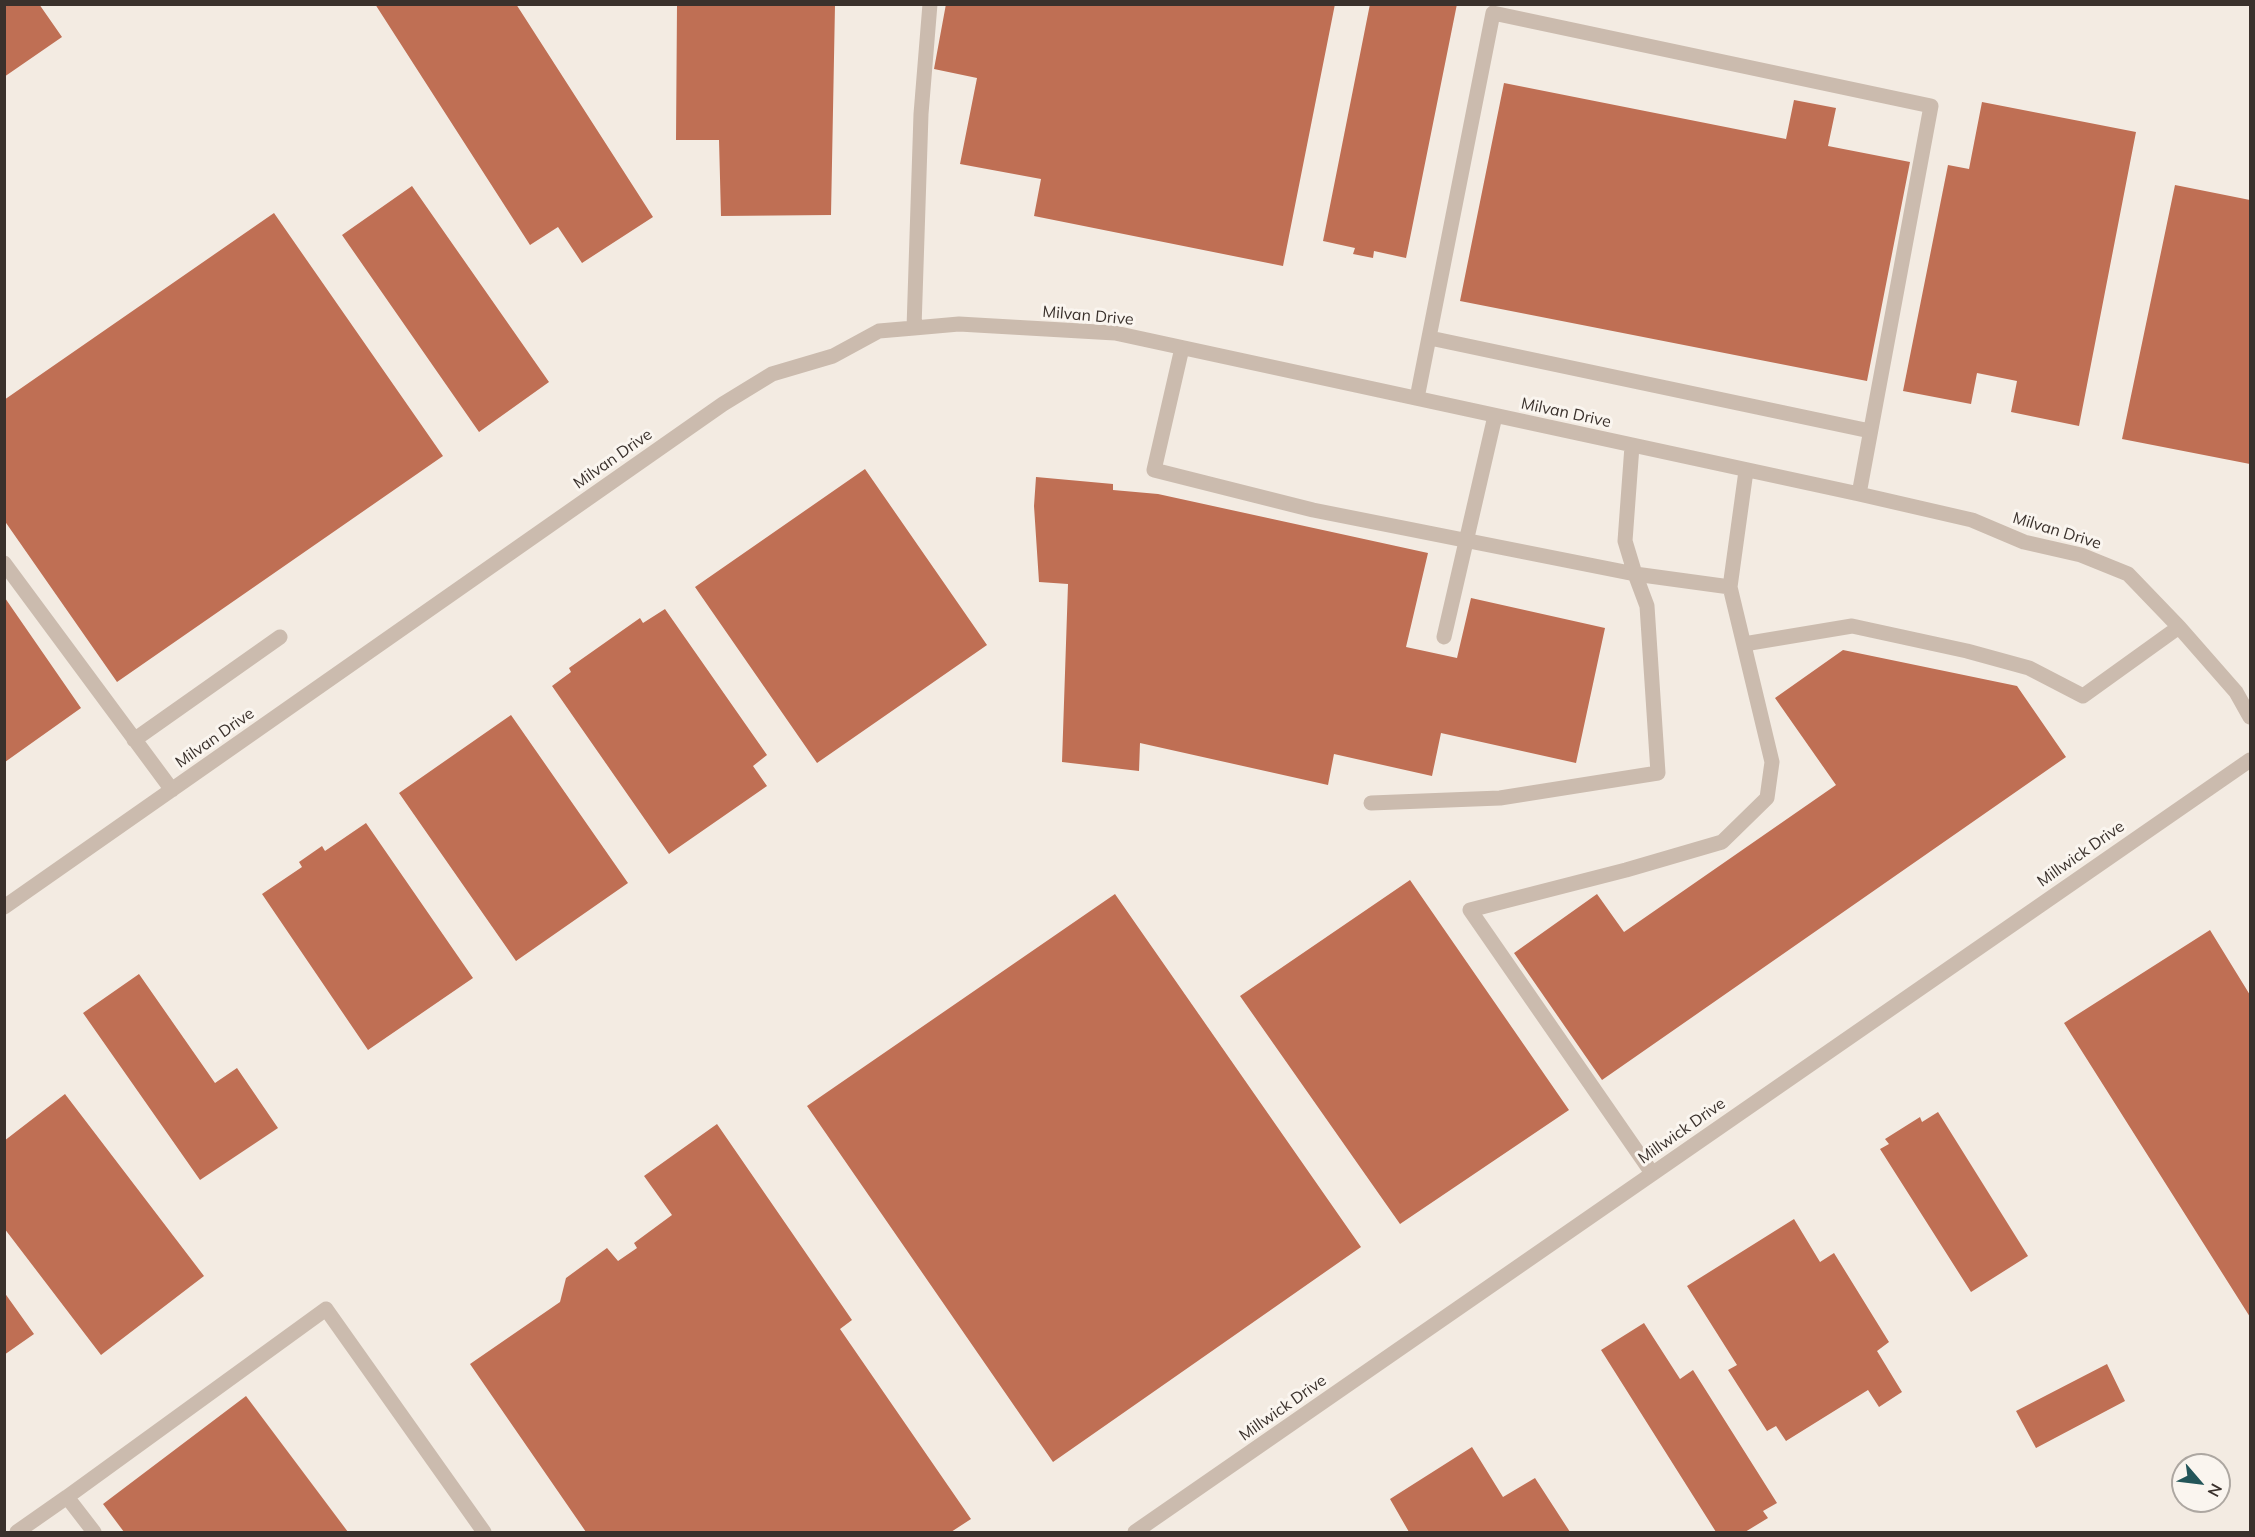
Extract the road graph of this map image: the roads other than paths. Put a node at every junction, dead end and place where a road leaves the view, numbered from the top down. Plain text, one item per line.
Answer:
1 (930, 4) edge
2 (1494, 9) edge
3 (914, 328) junction
4 (1430, 338) junction
5 (1182, 348) junction
6 (1417, 398) junction
7 (1495, 416) junction
8 (1870, 431) junction
9 (1632, 446) junction
10 (1746, 471) junction
11 (1859, 494) junction
12 (1466, 540) junction
13 (4, 563) edge
14 (1635, 574) junction
15 (1730, 587) junction
16 (2179, 627) junction
17 (280, 637) dead end
18 (1444, 637) dead end
19 (1744, 644) junction
20 (2250, 717) edge
21 (134, 740) junction
22 (2250, 760) edge
23 (172, 790) junction
24 (1371, 803) dead end
25 (4, 908) edge
26 (1652, 1173) junction
27 (67, 1497) junction
28 (17, 1533) edge
29 (94, 1533) edge
30 (484, 1533) edge
31 (1135, 1533) edge

1 - 3 street
2 - 4 street
2 - 8 street
3 - 5 street, Milvan Drive
3 - 23 street, Milvan Drive
4 - 6 street
4 - 8 street
5 - 6 street, Milvan Drive
5 - 12 street
6 - 7 street, Milvan Drive
7 - 9 street, Milvan Drive
7 - 12 street
8 - 11 street
9 - 10 street, Milvan Drive
9 - 14 street
10 - 11 street, Milvan Drive
10 - 15 street
11 - 16 street, Milvan Drive
12 - 14 street
12 - 18 street
13 - 21 street
14 - 15 street
14 - 24 street
15 - 19 street
16 - 19 street
16 - 20 street, Milvan Drive
17 - 21 street
19 - 26 street
21 - 23 street
22 - 26 street, Millwick Drive
23 - 25 street, Milvan Drive
26 - 31 street, Millwick Drive
27 - 28 street
27 - 29 street
27 - 30 street

